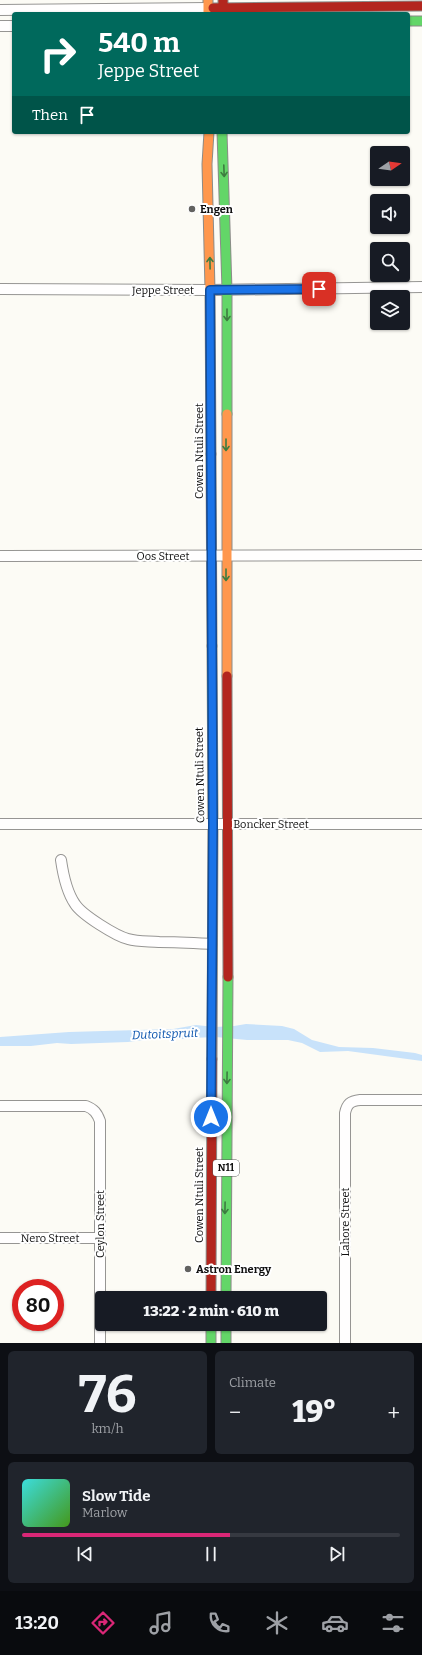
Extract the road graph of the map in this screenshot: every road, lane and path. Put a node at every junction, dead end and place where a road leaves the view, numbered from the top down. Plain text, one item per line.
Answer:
1 (422, 6) edge
2 (208, 7) edge
3 (223, 7) edge
4 (0, 10) edge
5 (410, 21) edge
6 (422, 21) edge
7 (0, 26) edge
8 (12, 26) edge
9 (209, 134) edge
10 (222, 134) edge
11 (422, 287) edge
12 (0, 289) edge
13 (210, 290) junction
14 (227, 290) junction
15 (422, 555) edge
16 (0, 556) edge
17 (212, 556) junction
18 (226, 556) junction
19 (0, 824) edge
20 (213, 824) junction
21 (228, 824) junction
22 (422, 824) edge
23 (61, 860) dead end
24 (212, 944) junction
25 (422, 1100) edge
26 (0, 1106) edge
27 (0, 1238) edge
28 (100, 1238) junction
29 (211, 1291) edge
30 (226, 1291) edge
31 (211, 1331) edge
32 (226, 1331) edge
33 (100, 1343) edge
34 (211, 1343) edge
35 (226, 1343) edge
36 (345, 1343) edge

1 - 3 main road
2 - 3 main road
2 - 4 street
5 - 6 main road
7 - 8 street
13 -> 9 main road, Cowen Ntuli Street / N11
10 -> 14 main road, N11
11 - 14 street, Jeppe Street
12 - 13 street, Jeppe Street
13 - 14 street, Jeppe Street
13 - 17 main road, Cowen Ntuli Street / N11
14 -> 18 main road, N11
15 - 18 street, Oos Street
16 - 17 street, Oos Street
17 - 18 street, Oos Street
17 - 20 main road, Cowen Ntuli Street / N11
18 -> 21 main road, N11
19 - 20 street, Boncker Street
20 - 21 street, Boncker Street
20 - 24 main road, Cowen Ntuli Street / N11
21 - 22 street, Boncker Street
21 -> 30 main road, N11
23 - 24 street
24 - 29 main road, Cowen Ntuli Street / N11
25 - 36 street, Lahore Street
26 - 28 street, Ceylon Street
27 - 28 street, Nero Street
28 - 33 street, Ceylon Street
31 - 34 main road
32 - 35 main road

